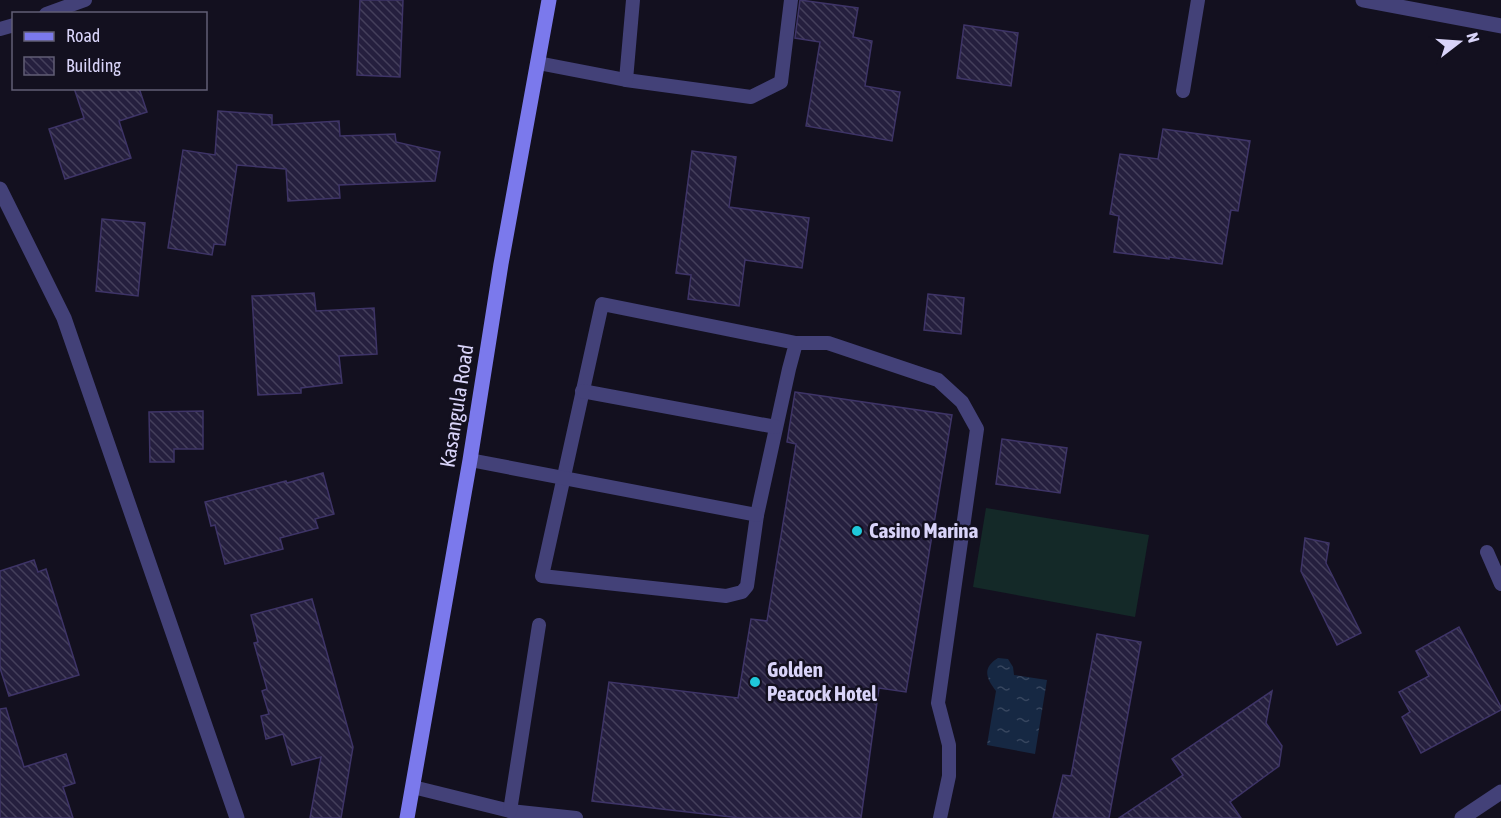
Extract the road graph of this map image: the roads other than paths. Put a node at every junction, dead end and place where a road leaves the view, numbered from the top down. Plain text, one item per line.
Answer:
1 (85, 0) edge
2 (549, 0) edge
3 (633, 0) edge
4 (791, 0) edge
5 (1198, 0) edge
6 (1363, 0) edge
7 (52, 12) edge
8 (1501, 26) edge
9 (538, 63) junction
10 (626, 80) junction
11 (1183, 91) dead end
12 (0, 189) edge
13 (796, 343) junction
14 (582, 391) junction
15 (776, 427) junction
16 (470, 460) junction
17 (563, 478) junction
18 (757, 515) junction
19 (1487, 552) dead end
20 (1501, 584) edge
21 (539, 625) dead end
22 (413, 788) junction
23 (1501, 792) edge
24 (510, 811) junction
25 (237, 818) edge
26 (407, 818) edge
27 (576, 818) edge
28 (940, 818) edge
29 (1462, 818) edge

1 - 7 lane
2 - 9 main road, Kasangula Road
3 - 10 lane
4 - 10 lane
5 - 11 lane
6 - 8 street
9 - 10 lane
9 - 16 main road, Kasangula Road
12 - 25 street
13 - 14 lane
13 - 15 lane
13 - 28 lane
14 - 15 lane
14 - 17 lane
15 - 18 lane
16 - 17 lane
16 - 22 main road, Kasangula Road
17 - 18 lane
17 - 18 lane
19 - 20 lane
21 - 24 lane
22 - 24 lane
22 - 26 main road, Kasangula Road
23 - 29 street
24 - 27 lane

